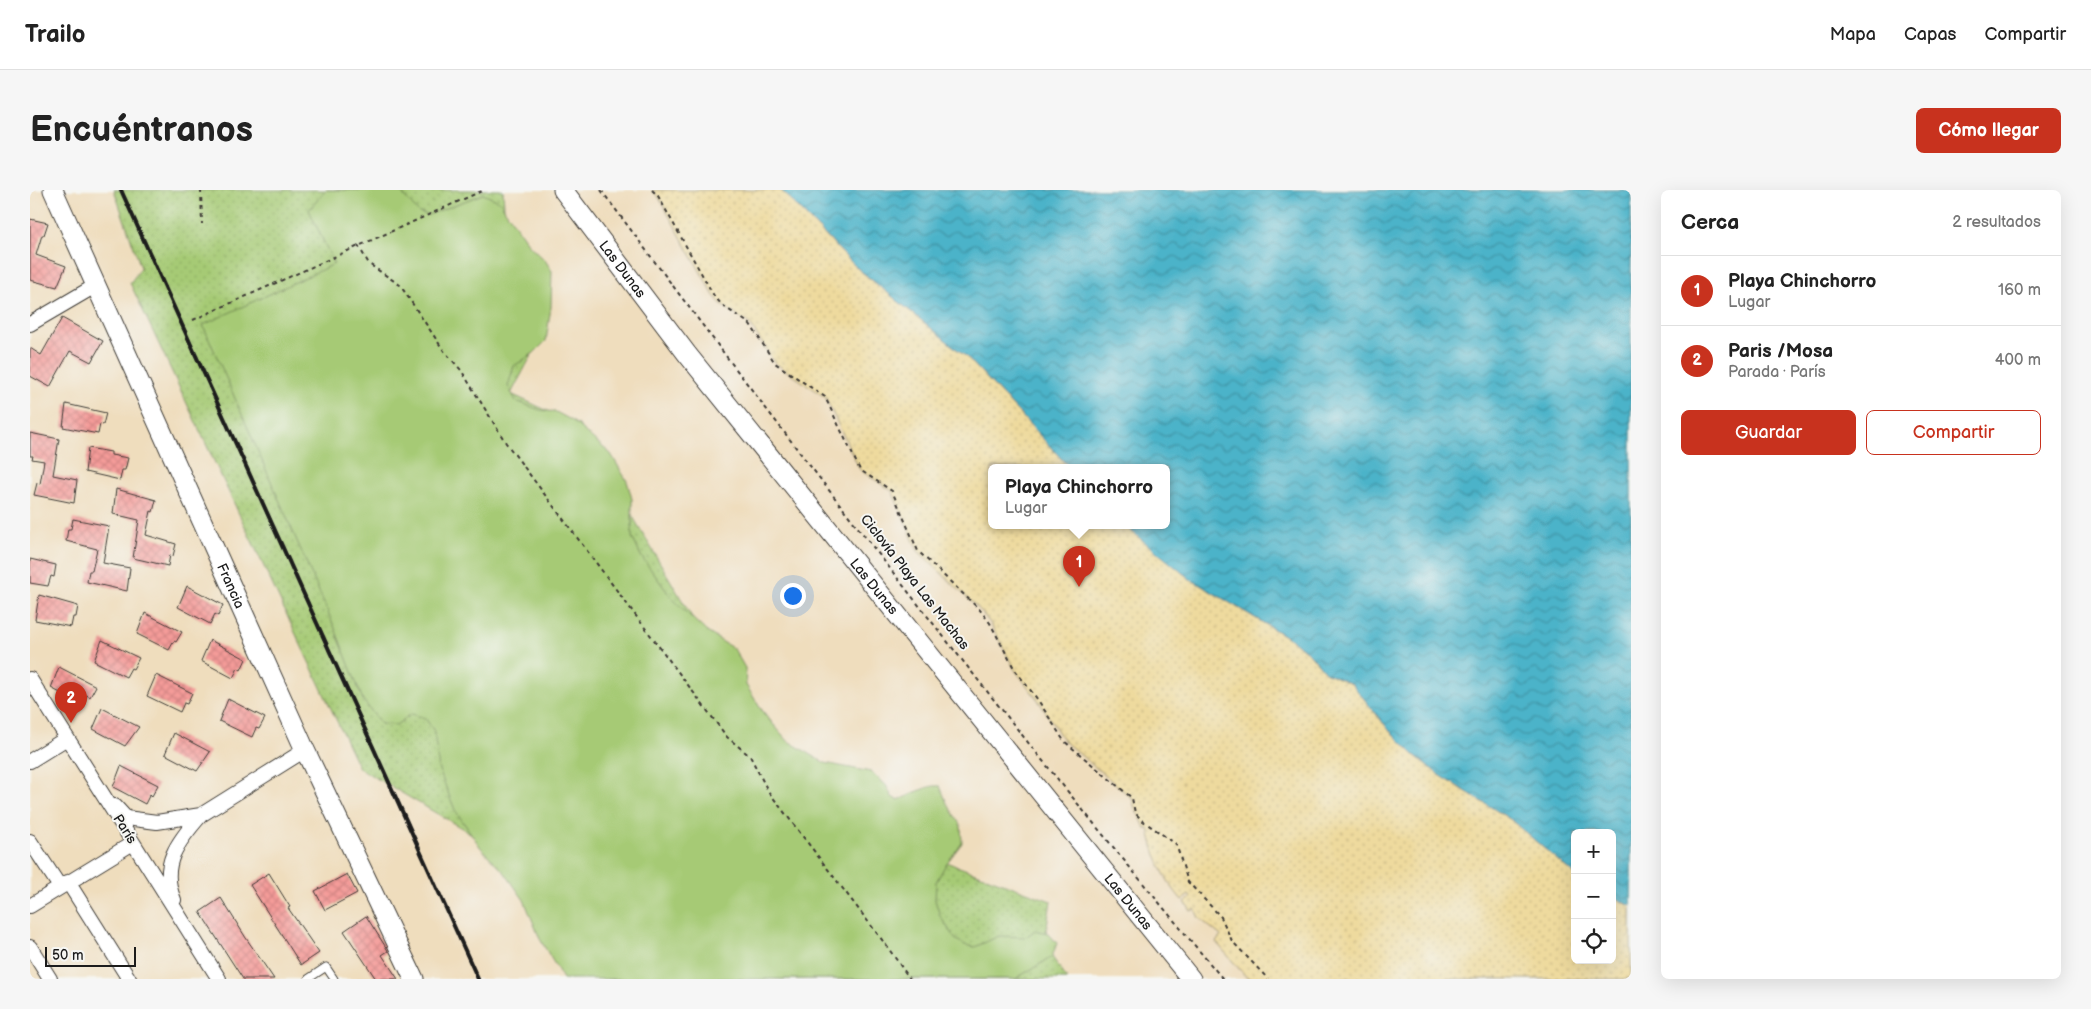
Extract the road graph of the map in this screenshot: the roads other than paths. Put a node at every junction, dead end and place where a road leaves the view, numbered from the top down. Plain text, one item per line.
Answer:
1 (53, 190) edge
2 (563, 190) edge
3 (95, 286) junction
4 (30, 324) edge
5 (30, 679) edge
6 (67, 738) junction
7 (304, 750) junction
8 (30, 761) edge
9 (98, 787) junction
10 (201, 815) junction
11 (30, 841) edge
12 (133, 843) junction
13 (64, 884) junction
14 (30, 906) edge
15 (184, 924) junction
16 (30, 947) edge
17 (50, 979) edge
18 (129, 979) edge
19 (219, 979) edge
20 (308, 979) edge
21 (334, 979) edge
22 (414, 979) edge
23 (1191, 979) edge

1 - 3 main road, Francia
2 - 23 main road, Las Dunas
3 - 4 street
3 - 7 main road, Francia
5 - 6 street, París
6 - 8 street
6 - 9 street, París
7 - 10 street
7 - 22 main road, Francia
9 - 10 street
9 - 12 street, París
10 - 15 street
11 - 13 street
12 - 13 street
12 - 15 street, París
13 - 14 street
13 - 18 street
15 - 19 street, París
16 - 17 street
20 - 21 lane

